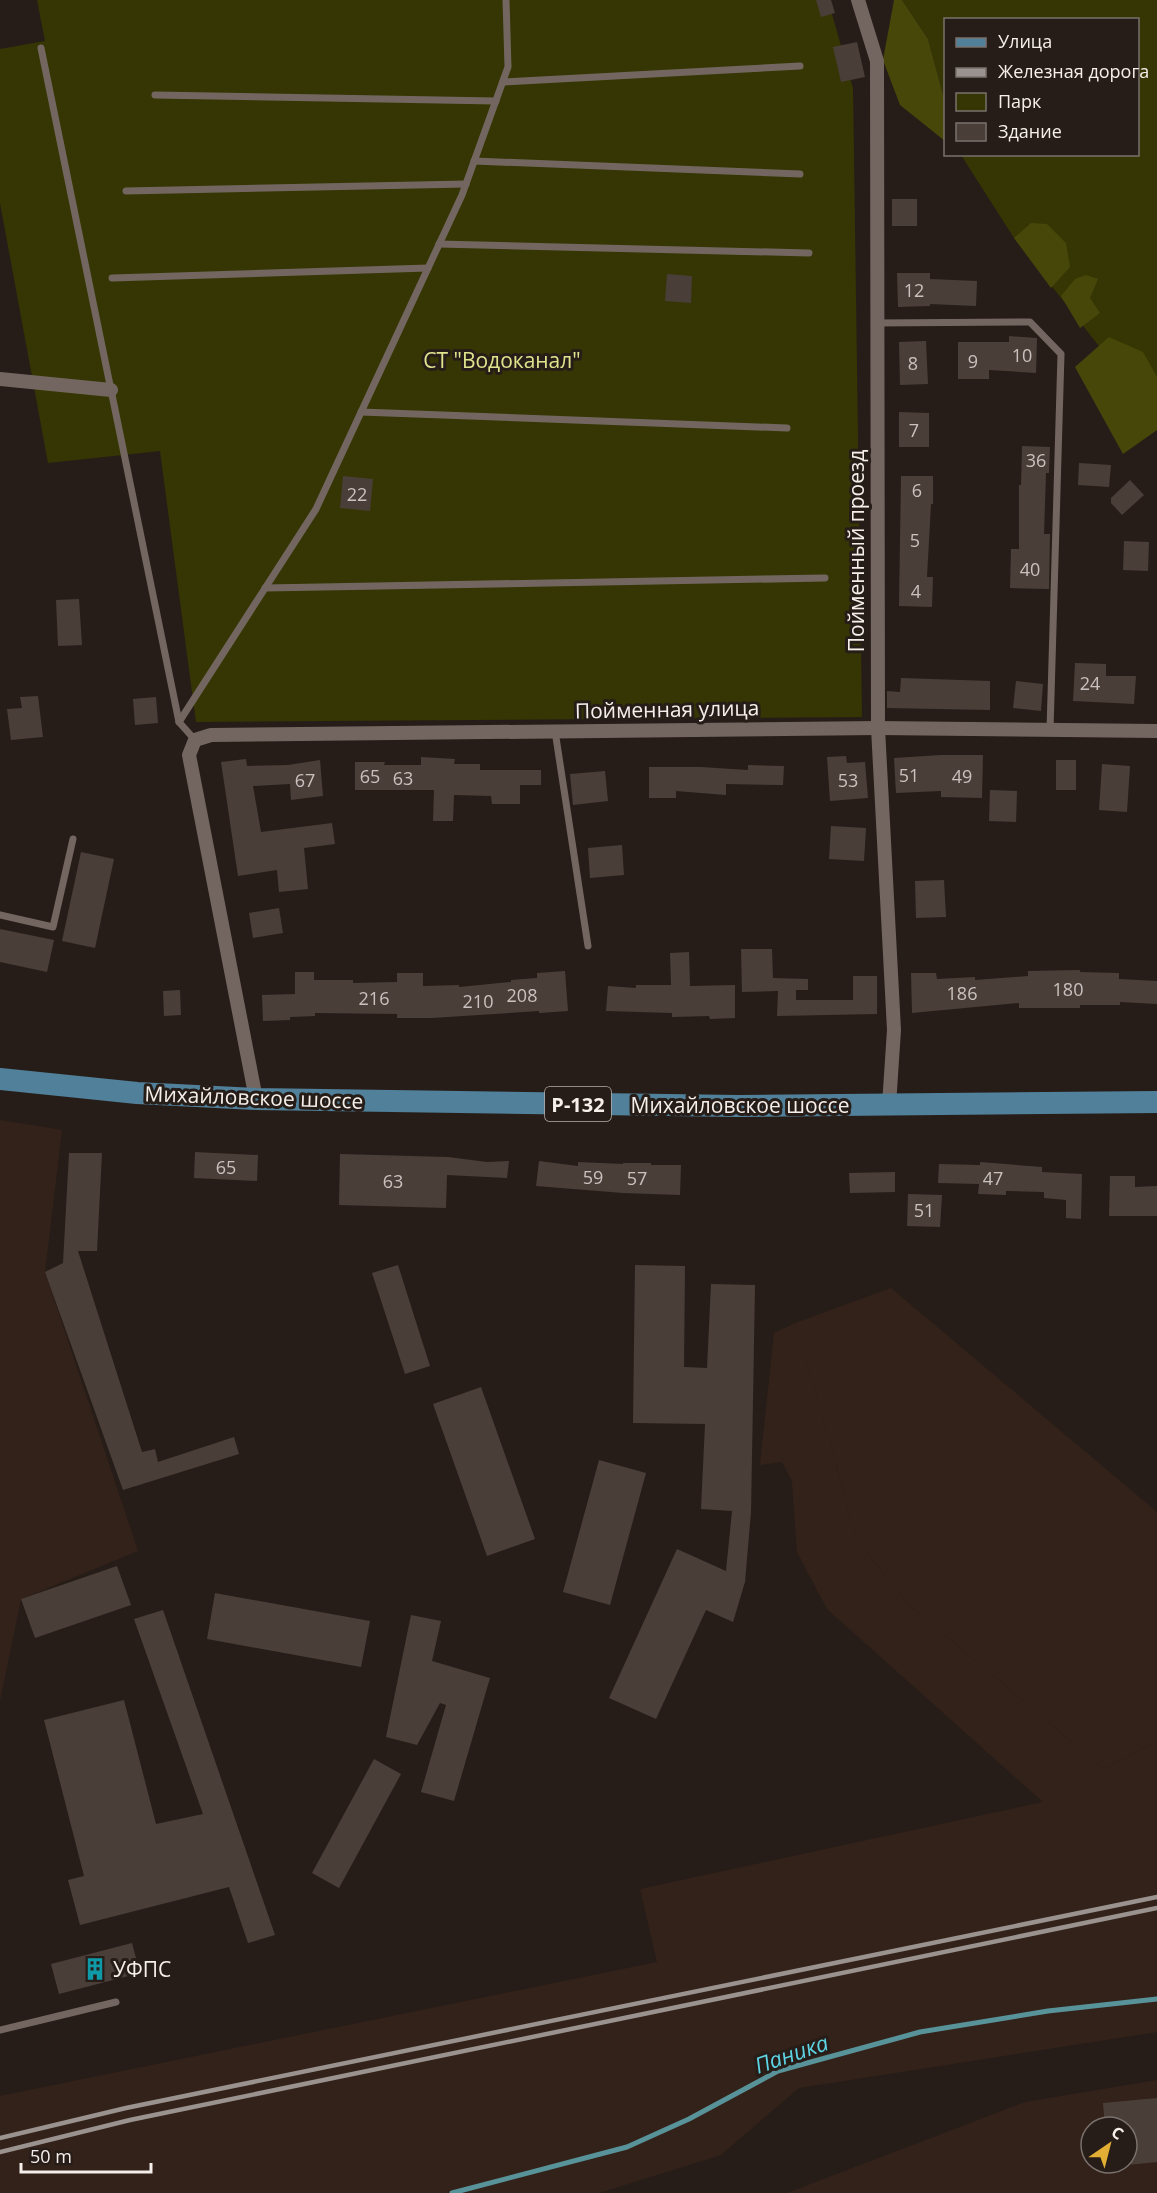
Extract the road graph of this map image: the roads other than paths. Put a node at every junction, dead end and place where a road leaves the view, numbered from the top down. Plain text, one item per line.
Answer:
1 (506, 0) edge
2 (858, 0) edge
3 (41, 48) dead end
4 (800, 66) dead end
5 (502, 82) junction
6 (155, 95) dead end
7 (496, 101) junction
8 (474, 161) junction
9 (800, 174) dead end
10 (465, 184) junction
11 (126, 191) dead end
12 (439, 244) junction
13 (809, 253) dead end
14 (428, 268) junction
15 (112, 278) dead end
16 (876, 323) junction
17 (0, 380) edge
18 (111, 390) junction
19 (361, 412) junction
20 (787, 428) dead end
21 (825, 578) dead end
22 (265, 588) junction
23 (179, 722) junction
24 (878, 728) junction
25 (1050, 730) junction
26 (555, 731) junction
27 (1157, 731) edge
28 (195, 740) junction
29 (73, 839) dead end
30 (0, 915) edge
31 (588, 946) dead end
32 (0, 1079) edge
33 (256, 1099) junction
34 (1157, 1102) edge
35 (889, 1105) junction
36 (116, 2002) dead end
37 (0, 2030) edge

1 - 5 lane
2 - 16 street, Пойменный проезд
3 - 18 lane
4 - 5 lane
5 - 7 lane
6 - 7 lane
7 - 8 lane
8 - 9 lane
8 - 10 lane
10 - 11 lane
10 - 12 lane
12 - 13 lane
12 - 14 lane
14 - 15 lane
14 - 19 lane
16 - 24 street, Пойменный проезд
16 - 25 lane
17 - 18 street
18 - 23 lane
19 - 20 lane
19 - 22 lane
21 - 22 lane
22 - 23 lane
23 - 28 lane
24 - 25 street, Пойменная улица
24 - 26 street, Пойменная улица
24 - 35 street, Пойменный проезд
25 - 27 street, Пойменная улица
26 - 28 street, Пойменная улица
26 - 31 lane
28 - 33 street
29 - 30 lane
32 - 33 main road, Михайловское шоссе / Р-132
33 - 35 main road, Михайловское шоссе / Р-132
34 - 35 main road, Михайловское шоссе / Р-132
36 - 37 lane

